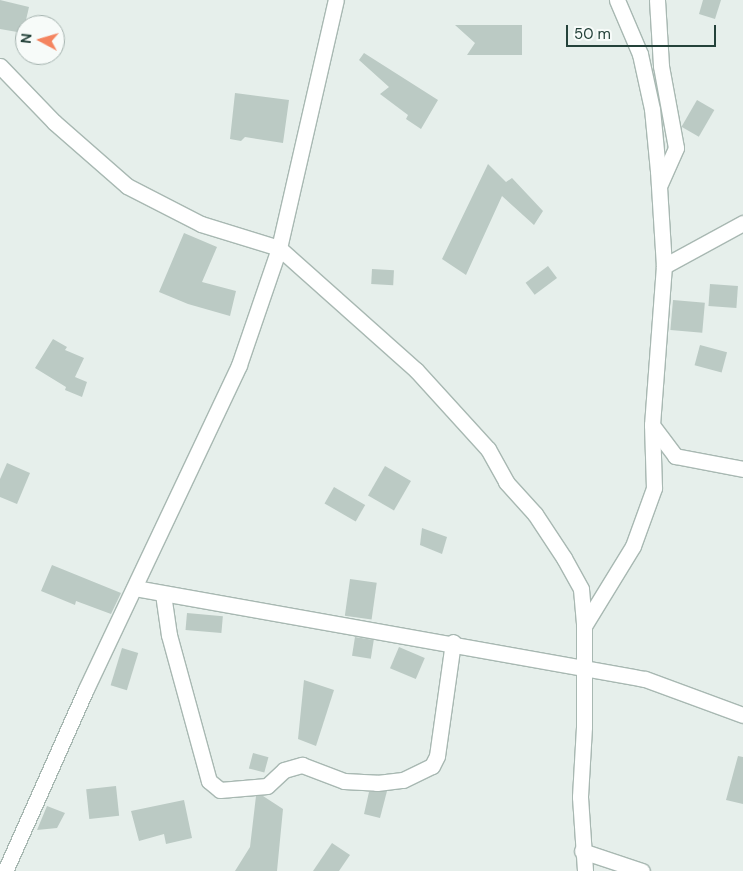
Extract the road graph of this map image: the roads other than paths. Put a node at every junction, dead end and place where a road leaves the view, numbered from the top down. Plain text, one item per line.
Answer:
1 (336, 0) edge
2 (617, 0) edge
3 (657, 0) edge
4 (0, 66) edge
5 (659, 188) junction
6 (743, 223) edge
7 (279, 248) junction
8 (664, 266) junction
9 (652, 425) junction
10 (743, 469) edge
11 (135, 588) junction
12 (163, 594) junction
13 (584, 626) junction
14 (453, 642) junction
15 (584, 666) junction
16 (743, 715) edge
17 (582, 851) junction
18 (4, 871) edge
19 (585, 871) edge
20 (642, 871) edge

1 - 7 street
2 - 5 street
3 - 5 street
4 - 7 street
5 - 8 street
6 - 8 street
7 - 11 street
7 - 13 street
8 - 9 street
9 - 10 street
9 - 13 street
11 - 12 street
11 - 18 street
12 - 14 street
12 - 14 street
13 - 15 street
14 - 15 street
15 - 16 street
15 - 17 street
17 - 19 street
17 - 20 street

